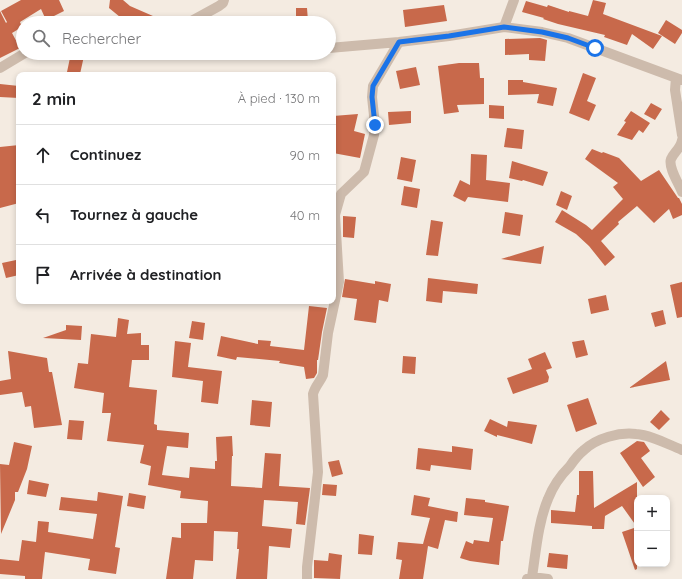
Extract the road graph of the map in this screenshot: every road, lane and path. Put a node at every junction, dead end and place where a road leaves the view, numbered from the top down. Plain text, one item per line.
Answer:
1 (224, 0) edge
2 (514, 0) edge
3 (201, 16) edge
4 (504, 27) junction
5 (399, 42) junction
6 (336, 47) edge
7 (16, 58) edge
8 (0, 68) edge
9 (679, 79) edge
10 (682, 135) edge
11 (682, 140) edge
12 (682, 192) edge
13 (336, 212) edge
14 (336, 232) edge
15 (336, 296) edge
16 (334, 304) edge
17 (682, 450) edge
18 (529, 578) edge
19 (307, 579) edge
20 (548, 579) edge

1 - 3 street
2 - 4 street
4 - 5 street
4 - 9 street
5 - 6 street
5 - 13 street
7 - 8 street
9 - 10 street
11 - 12 street
14 - 15 street
16 - 19 street
17 - 18 street
18 - 20 street

